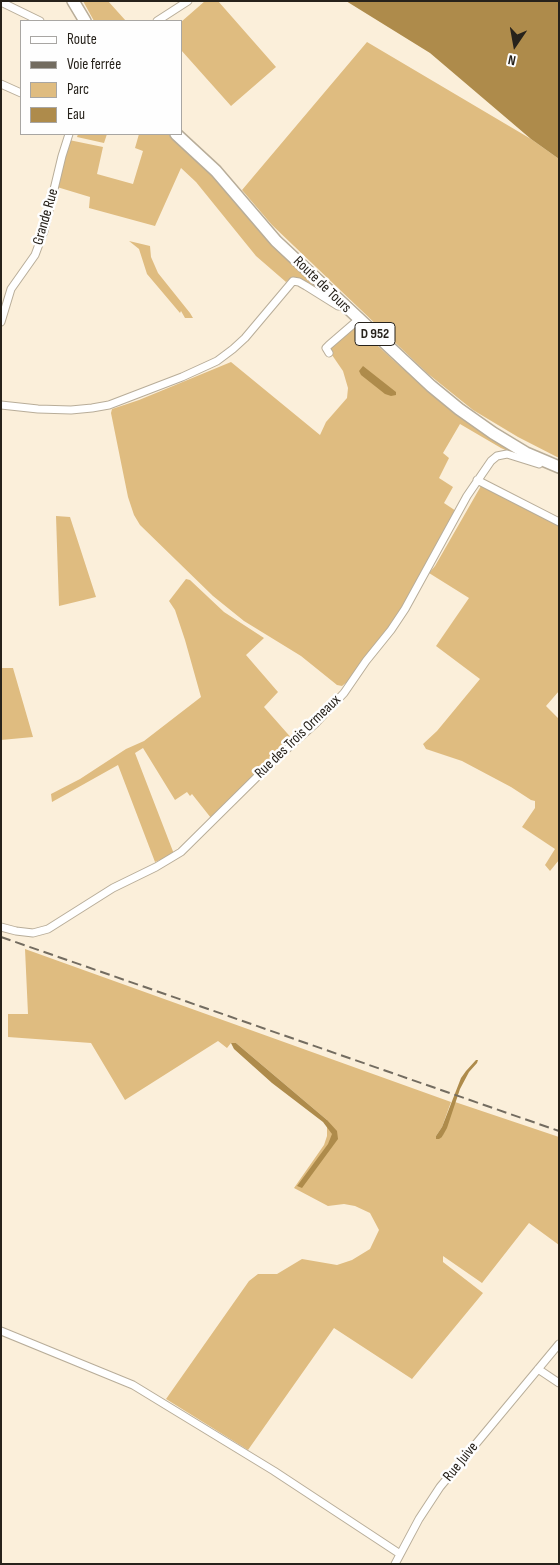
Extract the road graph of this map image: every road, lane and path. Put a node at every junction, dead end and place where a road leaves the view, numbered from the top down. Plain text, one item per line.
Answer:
1 (69, 1) edge
2 (73, 1) edge
3 (188, 1) edge
4 (1, 2) edge
5 (38, 20) edge
6 (79, 20) edge
7 (84, 20) edge
8 (159, 20) edge
9 (1, 84) edge
10 (20, 94) edge
11 (69, 135) edge
12 (177, 135) edge
13 (344, 306) junction
14 (358, 320) junction
15 (1, 322) edge
16 (329, 353) dead end
17 (1, 405) edge
18 (544, 461) junction
19 (559, 467) edge
20 (477, 480) junction
21 (559, 522) edge
22 (1, 927) edge
23 (1, 1331) edge
24 (559, 1344) edge
25 (538, 1369) junction
26 (559, 1382) edge
27 (400, 1554) junction
28 (395, 1564) edge

1 - 6 main road
2 - 7 main road
3 - 8 street
4 - 5 street
9 - 10 street
11 - 15 street, Grande Rue
12 - 13 main road, Route de Tours / D 952
13 - 14 main road, Route de Tours / D 952
13 - 17 street
14 - 16 street
14 - 18 main road, Route de Tours / D 952
18 - 19 main road, Route de Tours / D 952
18 - 20 street, Rue des Trois Ormeaux
20 - 21 street
20 - 22 street, Rue des Trois Ormeaux
23 - 27 street
24 - 25 street, Rue Juive
25 - 26 street
25 - 27 street, Rue Juive
27 - 28 street, Rue Juive

